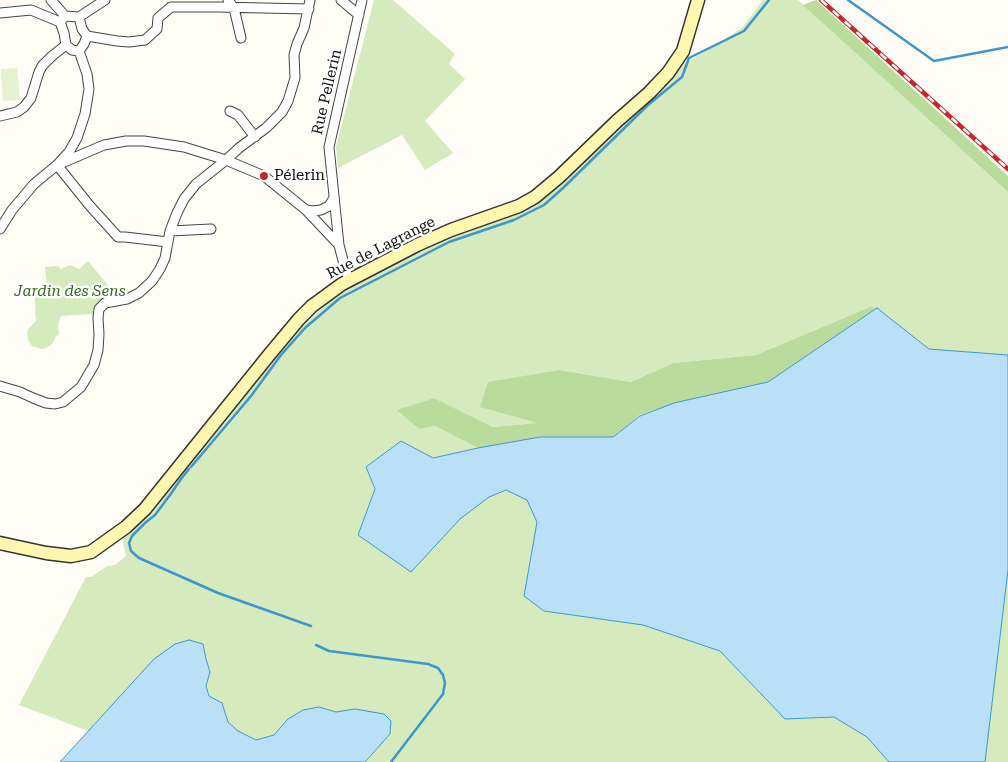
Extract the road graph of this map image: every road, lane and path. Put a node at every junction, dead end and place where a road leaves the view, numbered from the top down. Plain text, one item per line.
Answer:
1 (51, 0) edge
2 (105, 0) edge
3 (228, 0) edge
4 (341, 0) edge
5 (362, 0) edge
6 (698, 0) edge
7 (310, 5) edge
8 (234, 8) junction
9 (0, 13) edge
10 (359, 15) junction
11 (79, 17) junction
12 (62, 19) junction
13 (87, 36) junction
14 (241, 38) dead end
15 (66, 45) junction
16 (79, 51) junction
17 (230, 111) dead end
18 (0, 116) edge
19 (255, 137) junction
20 (226, 160) junction
21 (57, 165) junction
22 (334, 198) junction
23 (306, 210) junction
24 (0, 229) edge
25 (211, 229) dead end
26 (170, 231) junction
27 (168, 242) junction
28 (339, 245) junction
29 (350, 280) junction
30 (0, 386) edge
31 (0, 543) edge

1 - 12 street
2 - 11 street
3 - 8 street
4 - 10 street
5 - 10 street, Rue Pellerin
6 - 29 street, Rue de Lagrange
7 - 8 street
7 - 19 street
8 - 13 street
8 - 14 street
9 - 12 street
10 - 22 street, Rue Pellerin
11 - 12 street
11 - 13 street
12 - 15 street
13 - 16 street
15 - 16 street
15 - 18 street
16 - 21 street
17 - 19 street
19 - 20 street
20 - 21 street
20 - 23 street
20 - 26 street
21 - 24 street
21 - 27 street
22 - 23 street
22 - 28 street, Rue Pellerin
23 - 28 street
25 - 26 street
26 - 27 street
27 - 30 street
28 - 29 street, Rue Pellerin
29 - 31 street, Rue de Lagrange

